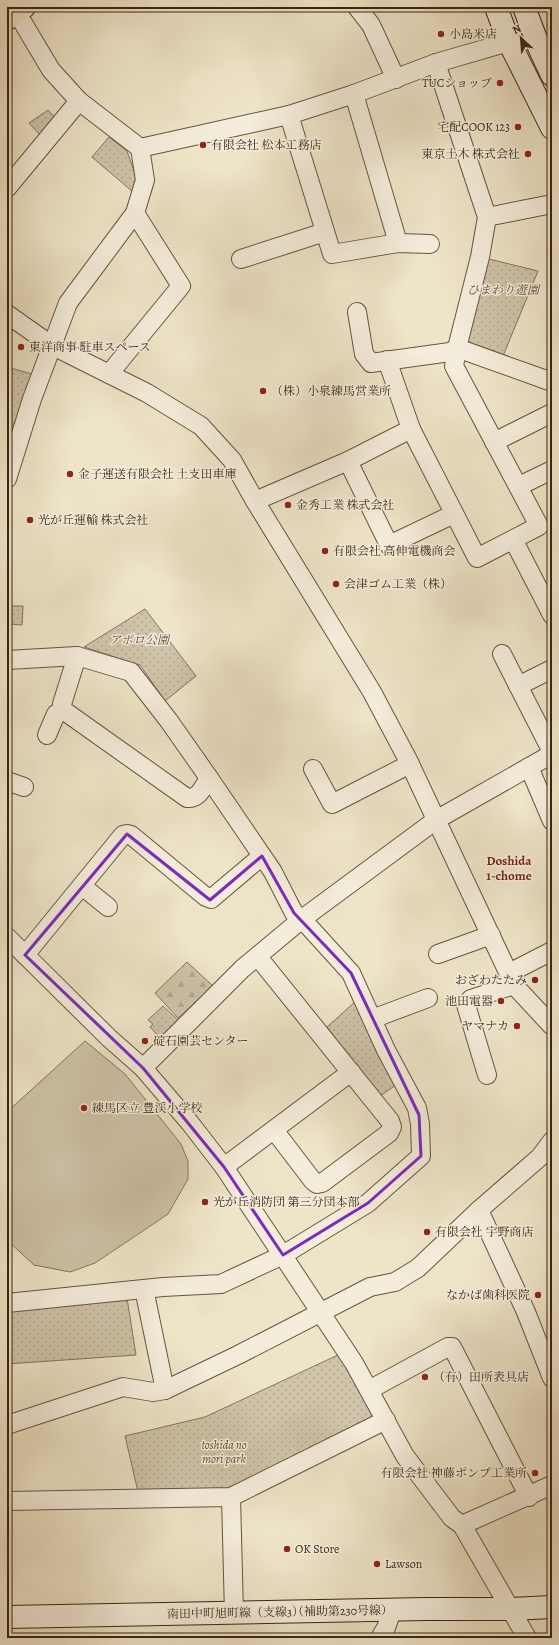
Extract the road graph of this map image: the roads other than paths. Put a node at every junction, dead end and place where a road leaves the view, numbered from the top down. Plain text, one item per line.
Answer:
1 (357, 7) edge
2 (496, 7) edge
3 (524, 7) edge
4 (15, 13) edge
5 (509, 42) junction
6 (545, 48) edge
7 (436, 63) junction
8 (552, 74) edge
9 (396, 79) junction
10 (354, 94) junction
11 (79, 101) junction
12 (289, 116) junction
13 (552, 128) edge
14 (140, 148) junction
15 (7, 188) edge
16 (552, 204) edge
17 (135, 213) junction
18 (487, 217) junction
19 (325, 232) junction
20 (398, 243) junction
21 (430, 244) dead end
22 (241, 258) dead end
23 (357, 312) dead end
24 (7, 314) edge
25 (51, 345) junction
26 (457, 348) junction
27 (387, 360) junction
28 (109, 374) junction
29 (552, 382) edge
30 (552, 412) edge
31 (411, 429) junction
32 (494, 442) junction
33 (12, 448) edge
34 (348, 461) junction
35 (552, 470) edge
36 (7, 479) edge
37 (519, 486) junction
38 (254, 501) junction
39 (454, 514) junction
40 (514, 541) junction
41 (552, 615) edge
42 (502, 654) dead end
43 (77, 656) junction
44 (7, 660) edge
45 (552, 669) edge
46 (518, 686) junction
47 (63, 710) junction
48 (47, 735) dead end
49 (552, 753) edge
50 (410, 764) junction
51 (529, 767) junction
52 (313, 769) dead end
53 (210, 778) junction
54 (7, 781) edge
55 (24, 787) dead end
56 (436, 820) junction
57 (552, 821) edge
58 (262, 856) junction
59 (82, 886) junction
60 (108, 907) dead end
61 (302, 919) junction
62 (491, 935) junction
63 (7, 937) edge
64 (552, 951) edge
65 (25, 954) junction
66 (438, 954) dead end
67 (258, 957) junction
68 (511, 979) junction
69 (428, 998) dead end
70 (372, 1019) junction
71 (552, 1026) edge
72 (143, 1068) junction
73 (351, 1072) junction
74 (486, 1075) dead end
75 (274, 1130) junction
76 (552, 1141) edge
77 (224, 1167) junction
78 (479, 1210) junction
79 (283, 1256) junction
80 (144, 1289) junction
81 (7, 1303) edge
82 (321, 1312) junction
83 (552, 1378) edge
84 (165, 1390) junction
85 (369, 1390) junction
86 (386, 1420) junction
87 (7, 1425) edge
88 (552, 1485) edge
89 (231, 1497) junction
90 (529, 1497) junction
91 (7, 1501) edge
92 (462, 1525) junction
93 (552, 1607) edge
94 (511, 1609) junction
95 (392, 1610) junction
96 (234, 1613) junction
97 (7, 1618) edge
98 (380, 1638) edge
99 (527, 1638) edge

1 - 9 street
2 - 5 main road
3 - 6 main road
4 - 11 street
5 - 7 street
5 - 13 main road
6 - 8 main road
7 - 9 street
7 - 18 street
9 - 10 street
10 - 12 street
10 - 20 street
11 - 14 street
11 - 15 street
12 - 14 street
12 - 19 street
14 - 17 street
16 - 18 street
17 - 25 street
17 - 28 street
18 - 26 street
19 - 20 street
19 - 22 street
20 - 21 street
23 - 27 street
24 - 25 street
25 - 28 street
25 - 33 street
26 - 27 street
26 - 29 street
26 - 32 street
27 - 31 street
28 - 38 street
30 - 32 street
31 - 34 street
31 - 39 street
32 - 37 street
33 - 36 street
34 - 38 street
34 - 39 street
35 - 37 street
37 - 40 street
38 - 50 street
39 - 40 street
40 - 41 street
42 - 46 street
43 - 44 street
43 - 47 street
43 - 53 street
45 - 46 street
46 - 49 street
47 - 48 street
47 - 53 street
49 - 51 street
50 - 52 street
50 - 56 street
51 - 56 street
51 - 57 street
53 - 58 street
54 - 55 street
56 - 61 street
56 - 62 street
58 - 59 street
58 - 61 street
59 - 60 street
59 - 65 street
61 - 67 street
61 - 70 street
62 - 66 street
62 - 68 street
63 - 65 street
64 - 68 street
65 - 72 street
67 - 72 street
67 - 73 street
68 - 71 street
68 - 74 street
69 - 70 street
70 - 79 street
72 - 77 street
73 - 75 street
73 - 75 street
75 - 77 street
76 - 78 street
77 - 79 street
78 - 82 street
78 - 83 street
79 - 80 street
79 - 82 street
80 - 81 street
80 - 84 street
82 - 84 street
82 - 85 street
84 - 87 street
85 - 86 street
85 - 90 street
86 - 89 street
86 - 92 street
88 - 90 street
89 - 91 street
89 - 96 street
90 - 92 street
92 - 94 street
93 - 94 main road, 南田中町旭町線（支線3）（補助第230号線）
94 - 95 main road, 南田中町旭町線（支線3）（補助第230号線）
94 - 99 street
95 - 96 main road, 南田中町旭町線（支線3）（補助第230号線）
95 - 98 street
96 - 97 main road, 南田中町旭町線（支線3）（補助第230号線）

